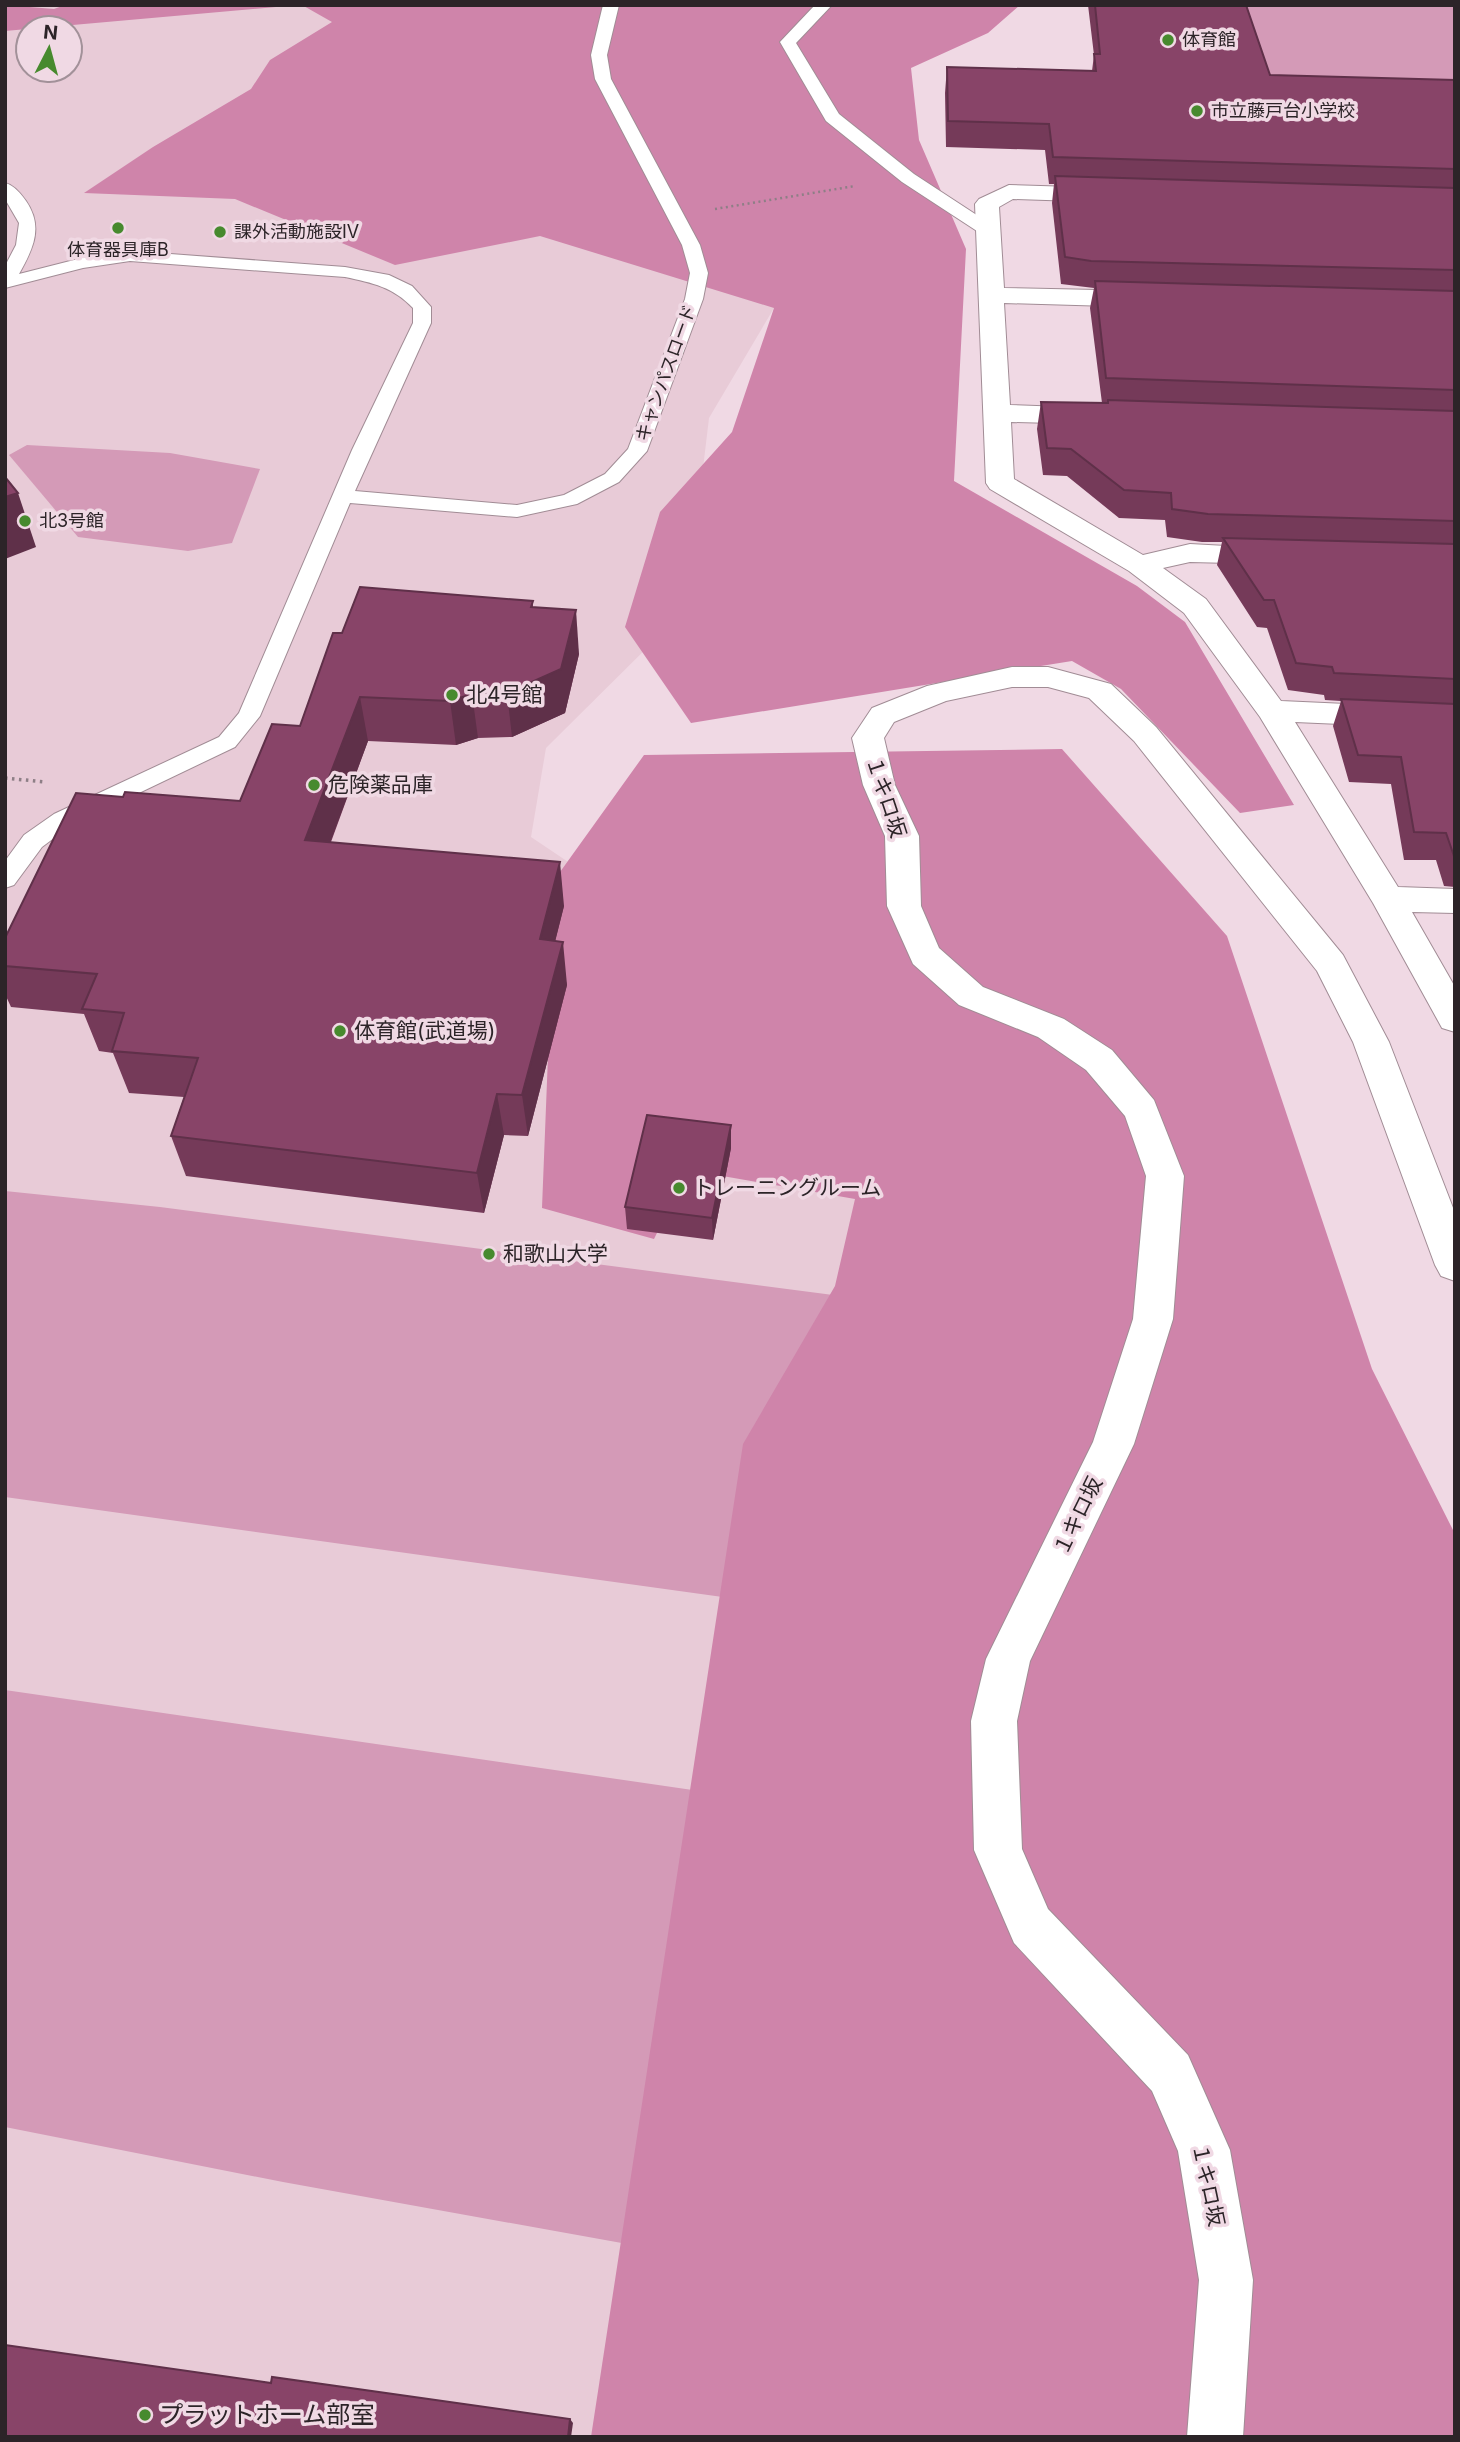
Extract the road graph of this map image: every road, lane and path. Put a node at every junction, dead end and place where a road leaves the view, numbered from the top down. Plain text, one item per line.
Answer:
1 (611, 5) edge
2 (824, 5) edge
3 (908, 178) junction
4 (5, 188) edge
5 (1135, 196) edge
6 (676, 215) junction
7 (989, 231) junction
8 (5, 283) edge
9 (993, 295) junction
10 (1169, 300) edge
11 (996, 413) junction
12 (1121, 417) edge
13 (343, 496) junction
14 (1302, 556) edge
15 (1139, 565) junction
16 (1272, 711) junction
17 (1455, 719) edge
18 (5, 878) edge
19 (1388, 899) junction
20 (1455, 901) edge
21 (1455, 1019) edge
22 (1455, 1265) edge
23 (1215, 2437) edge

1 - 6 lane, キャンパスロード
2 - 3 lane
3 - 6 path
3 - 7 lane
4 - 8 lane
5 - 7 street
6 - 13 lane, キャンパスロード
7 - 9 street
8 - 13 lane
9 - 10 street
9 - 11 street
11 - 12 street
11 - 15 street
13 - 18 lane
14 - 15 street
15 - 16 street
16 - 17 street
16 - 19 street
19 - 20 street
19 - 21 street
22 - 23 street, １キロ坂

